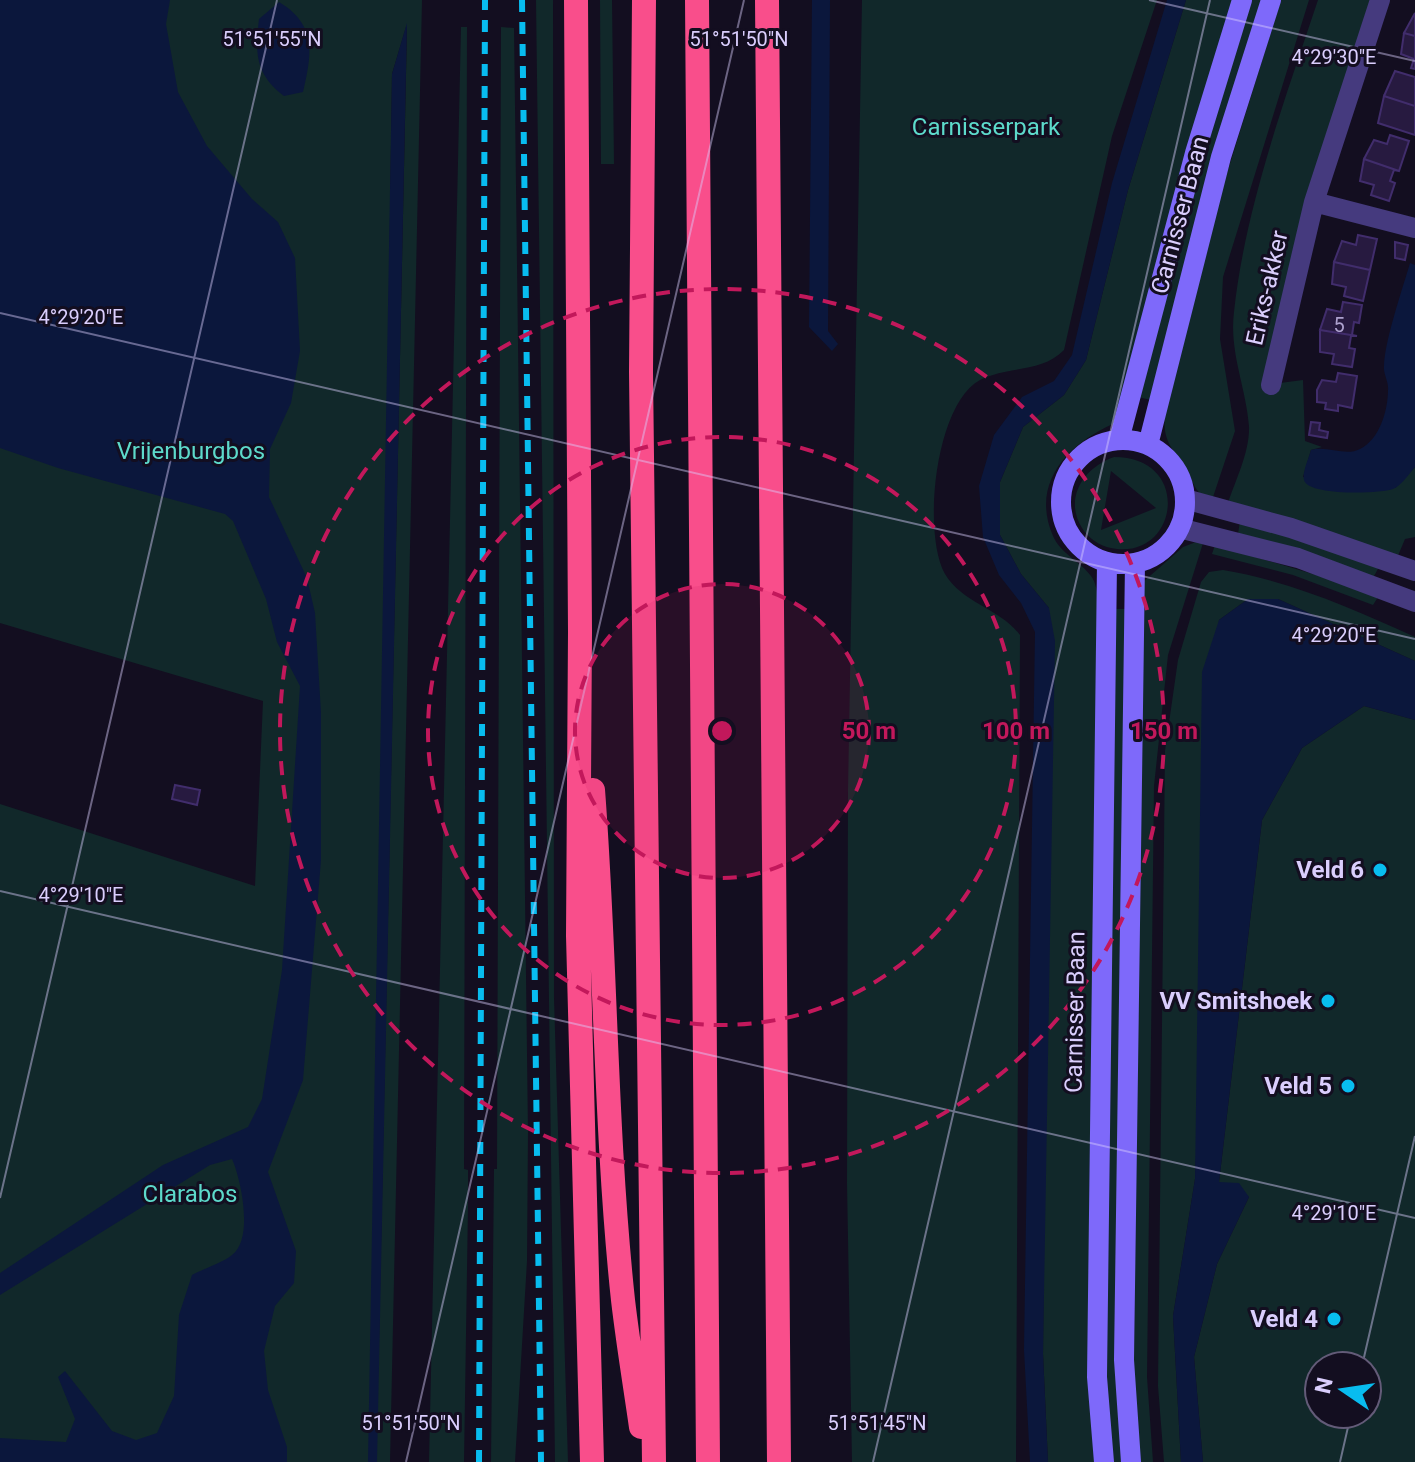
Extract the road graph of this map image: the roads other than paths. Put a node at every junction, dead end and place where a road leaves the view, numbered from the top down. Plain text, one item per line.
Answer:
1 (576, 0) edge
2 (644, 0) edge
3 (697, 0) edge
4 (767, 0) edge
5 (1242, 0) edge
6 (1271, 0) edge
7 (1380, 0) edge
8 (1314, 202) junction
9 (1415, 228) edge
10 (1271, 385) dead end
11 (1119, 440) junction
12 (1148, 445) junction
13 (1185, 499) junction
14 (1179, 528) junction
15 (1107, 563) junction
16 (1135, 563) junction
17 (1415, 571) edge
18 (1415, 602) edge
19 (580, 632) junction
20 (592, 1462) edge
21 (646, 1462) edge
22 (654, 1462) edge
23 (708, 1462) edge
24 (779, 1462) edge
25 (1104, 1462) edge
26 (1131, 1462) edge

1 - 19 highway
2 - 22 highway
3 - 23 highway
4 - 24 highway
5 - 11 main road, Carnisser Baan
6 - 12 main road, Carnisser Baan
7 - 8 street, Eriks-akker
8 - 9 street
8 - 10 street, Eriks-akker
11 - 12 main road
11 - 15 main road
12 - 13 main road
13 - 14 main road
13 - 17 street
14 - 16 main road
14 - 18 street
15 - 16 main road
15 - 25 main road, Carnisser Baan
16 - 26 main road
19 - 20 highway
19 - 21 highway

